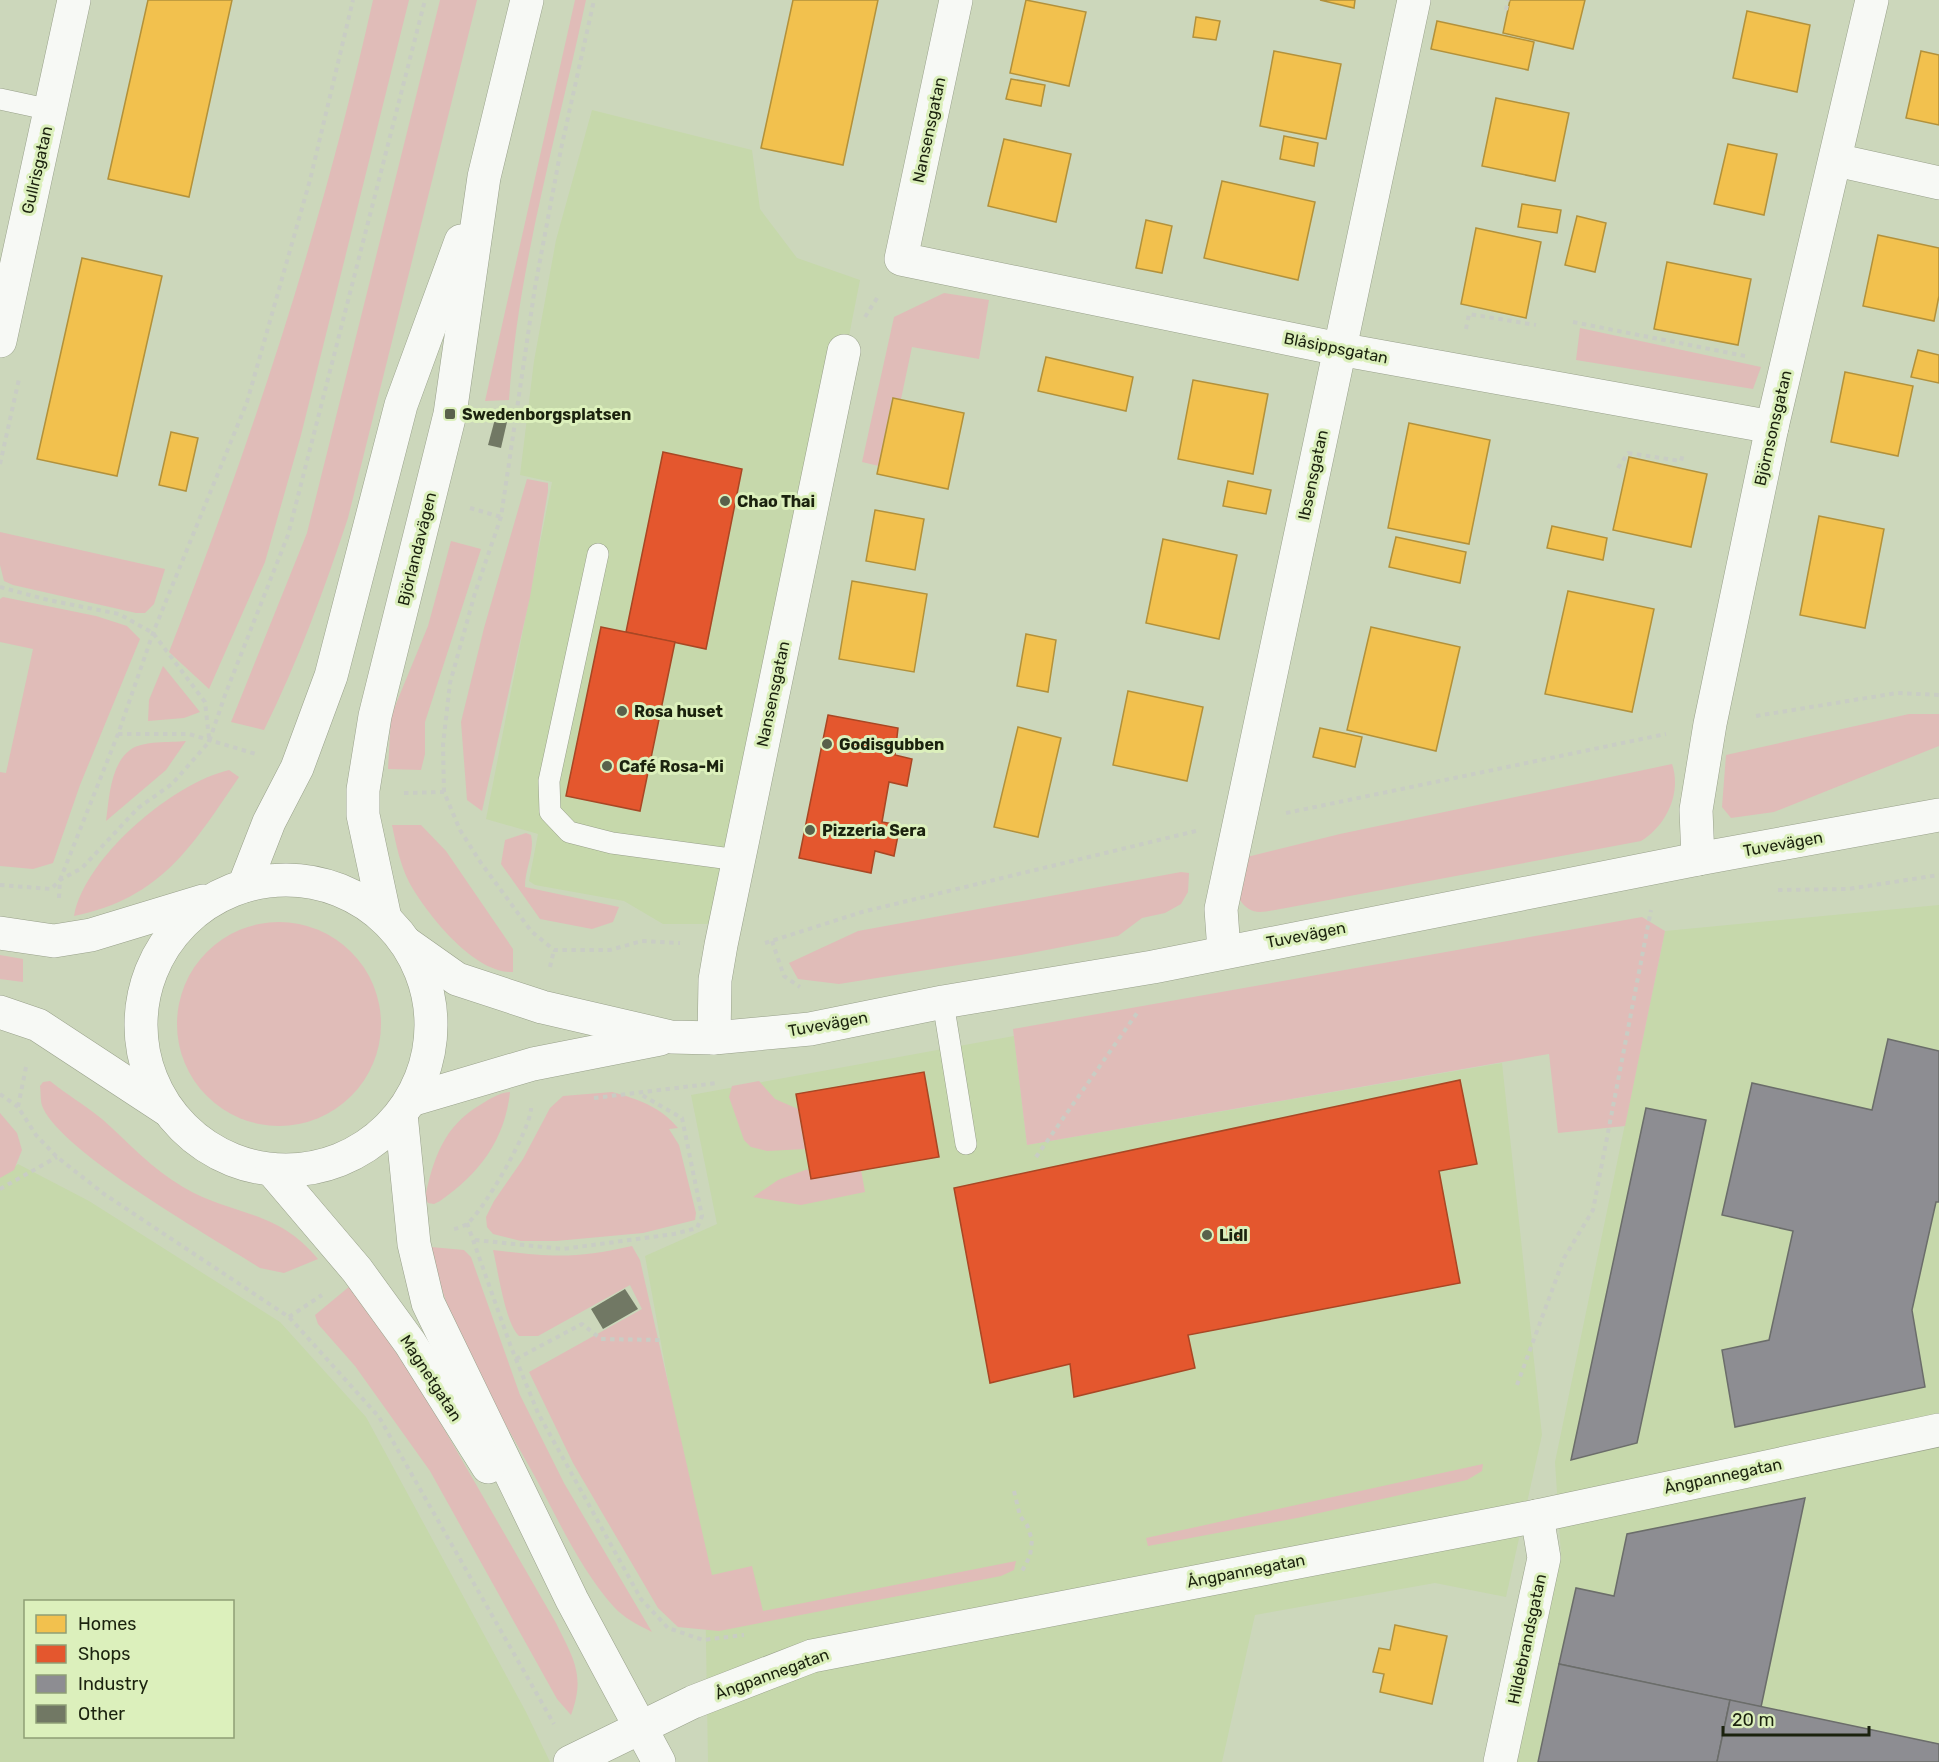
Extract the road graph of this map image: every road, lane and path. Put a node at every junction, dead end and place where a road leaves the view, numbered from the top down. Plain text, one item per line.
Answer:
1 (74, 0) edge
2 (353, 0) edge
3 (425, 0) edge
4 (527, 0) edge
5 (594, 0) edge
6 (956, 0) edge
7 (1414, 0) edge
8 (1508, 0) edge
9 (1872, 0) edge
10 (1506, 10) dead end
11 (0, 99) edge
12 (51, 110) junction
13 (1836, 160) junction
14 (484, 177) junction
15 (1939, 183) edge
16 (902, 259) junction
17 (1573, 322) dead end
18 (0, 341) edge
19 (1340, 349) junction
20 (844, 351) joint
21 (1788, 364) junction
22 (1772, 427) junction
23 (461, 506) dead end
24 (501, 517) junction
25 (598, 554) dead end
26 (0, 587) edge
27 (153, 633) junction
28 (118, 734) junction
29 (209, 742) junction
30 (444, 792) dead end
31 (1939, 815) edge
32 (1187, 833) dead end
33 (1189, 842) dead end
34 (1698, 859) junction
35 (738, 860) junction
36 (60, 880) junction
37 (0, 885) edge
38 (231, 891) junction
39 (1652, 907) dead end
40 (396, 930) junction
41 (0, 933) edge
42 (772, 941) dead end
43 (1224, 951) junction
44 (812, 987) dead end
45 (943, 1002) junction
46 (1140, 1010) dead end
47 (0, 1012) edge
48 (671, 1037) junction
49 (714, 1038) junction
50 (638, 1093) dead end
51 (0, 1094) edge
52 (18, 1107) dead end
53 (406, 1107) junction
54 (170, 1111) junction
55 (966, 1144) dead end
56 (1036, 1157) dead end
57 (272, 1170) junction
58 (0, 1189) edge
59 (467, 1224) dead end
60 (475, 1240) junction
61 (660, 1340) dead end
62 (516, 1359) junction
63 (1517, 1385) dead end
64 (1939, 1430) edge
65 (1014, 1491) dead end
66 (1537, 1516) junction
67 (1019, 1575) dead end
68 (572, 1600) junction
69 (746, 1634) dead end
70 (641, 1728) junction
71 (572, 1760) edge
72 (659, 1762) edge
73 (1500, 1762) edge

1 - 12 street, Gullrisgatan
2 - 27 path
3 - 29 path
4 - 14 street, Björlandavägen
5 - 24 path
6 - 16 street, Nansensgatan
7 - 19 street, Ibsensgatan
8 - 10 path
9 - 13 street, Björnsonsgatan
11 - 12 lane
12 - 18 street, Gullrisgatan
13 - 15 street
13 - 21 street, Björnsonsgatan
14 - 38 street, Björlandavägen
14 - 40 street, Björlandavägen
16 - 19 street, Blåsippsgatan
16 - 20 path
17 - 21 path
19 - 22 street, Blåsippsgatan
19 - 43 street, Ibsensgatan
20 - 35 street, Nansensgatan
21 - 22 street, Björnsonsgatan
22 - 34 street, Björnsonsgatan
23 - 24 path
24 - 30 path
25 - 35 lane
26 - 27 path
27 - 28 path
27 - 29 path
28 - 29 path
28 - 36 path
29 - 36 path
31 - 34 street, Tuvevägen
32 - 33 path
34 - 43 street, Tuvevägen
35 - 49 street, Nansensgatan
36 - 37 path
38 - 40 street, Björlandavägen
38 - 41 street
38 - 54 street, Björlandavägen
39 - 63 path
40 - 48 street, Tuvevägen
40 - 53 street, Björlandavägen
42 - 44 path
43 - 45 street, Tuvevägen
45 - 49 street, Tuvevägen
45 - 55 lane
46 - 56 path
47 - 54 street
48 - 49 street, Tuvevägen
48 - 53 street, Tuvevägen
50 - 60 path
51 - 52 path
53 - 57 street, Björlandavägen
53 - 68 street, Magnetgatan
54 - 57 street, Björlandavägen
57 - 68 street, Magnetgatan
58 - 71 path
59 - 60 path
60 - 62 path
61 - 62 path
62 - 69 path
64 - 66 street, Ångpannegatan
65 - 67 path
66 - 70 street, Ångpannegatan
66 - 73 street, Hildebrandsgatan
68 - 70 street, Magnetgatan
70 - 71 street, Ångpannegatan
70 - 72 street, Magnetgatan

